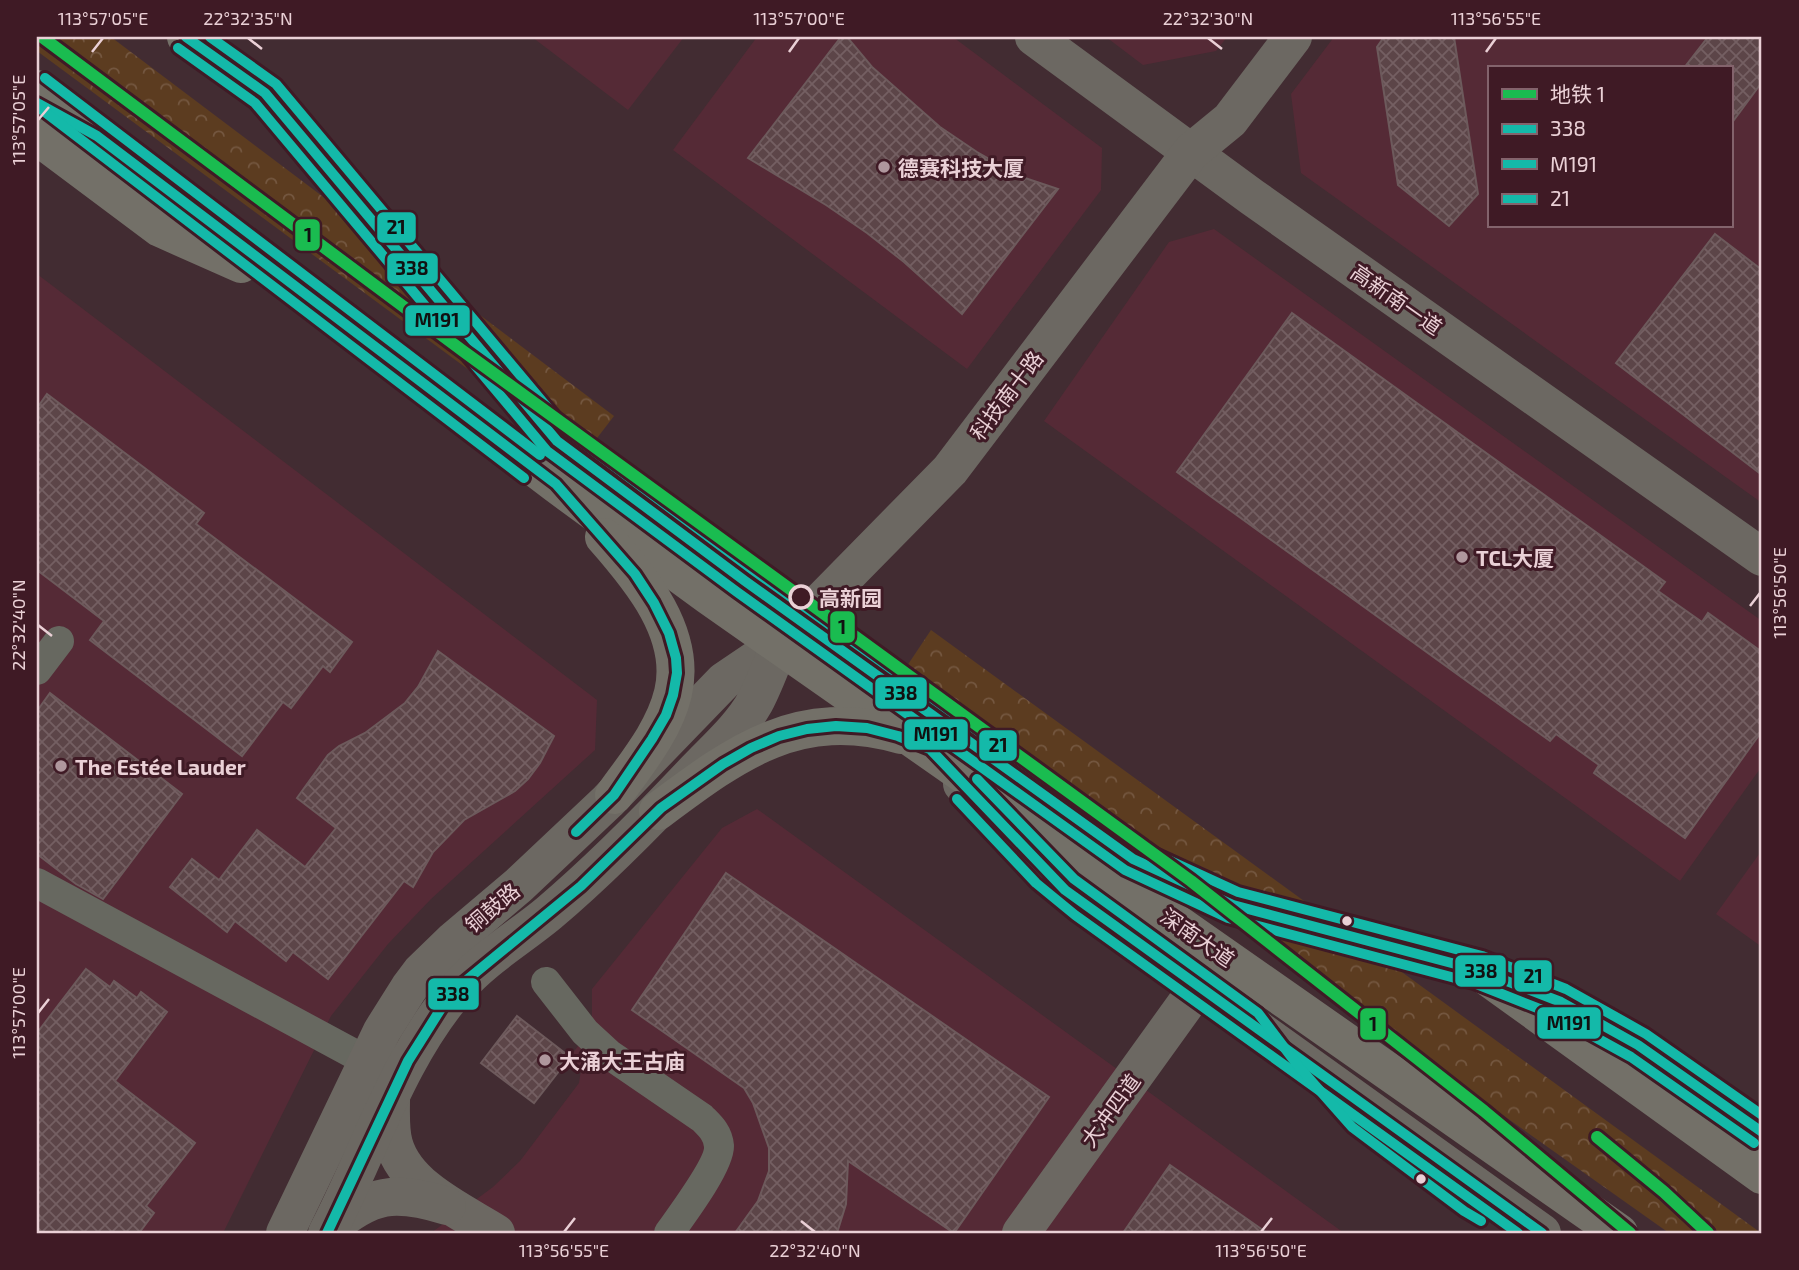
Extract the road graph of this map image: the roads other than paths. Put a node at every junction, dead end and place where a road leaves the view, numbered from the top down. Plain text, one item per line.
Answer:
1 (186, 37) edge
2 (1034, 37) edge
3 (1261, 37) edge
4 (1293, 37) edge
5 (37, 89) edge
6 (37, 103) edge
7 (37, 136) edge
8 (97, 136) junction
9 (1191, 152) junction
10 (300, 290) junction
11 (556, 484) junction
12 (1762, 557) edge
13 (791, 632) junction
14 (60, 641) dead end
15 (37, 670) edge
16 (930, 749) junction
17 (614, 795) junction
18 (658, 811) junction
19 (37, 883) edge
20 (1478, 970) junction
21 (546, 982) dead end
22 (1198, 987) junction
23 (367, 1061) junction
24 (391, 1095) junction
25 (1762, 1132) edge
26 (1762, 1174) edge
27 (459, 1209) junction
28 (328, 1231) edge
29 (285, 1233) edge
30 (496, 1233) edge
31 (669, 1233) edge
32 (1021, 1233) edge
33 (1542, 1233) edge
34 (1619, 1233) edge

1 - 13 main road, 深南大道
2 - 9 main road, 高新南一道
3 - 9 main road, 科技南十路
4 - 9 main road, 科技南十路
5 - 8 main road, 深南大道
6 - 8 main road
7 - 10 main road
8 - 10 main road, 深南大道
9 - 12 main road, 高新南一道
9 - 13 main road, 科技南十路
10 - 11 main road, 深南大道
11 - 13 main road, 深南大道
11 - 17 main road
13 - 16 main road, 深南大道
13 - 17 main road, 铜鼓路
13 - 18 main road, 铜鼓路
13 - 20 main road, 深南大道
14 - 15 street
16 - 18 main road
16 - 22 main road
16 - 34 main road, 深南大道
17 - 23 main road, 铜鼓路
18 - 24 main road, 铜鼓路
19 - 23 street
20 - 25 main road
20 - 26 main road, 深南大道
21 - 31 street
22 - 32 main road, 大冲四道
22 - 33 main road
23 - 29 main road, 铜鼓路
24 - 27 main road
24 - 28 main road, 铜鼓路
27 - 28 main road
27 - 30 main road

